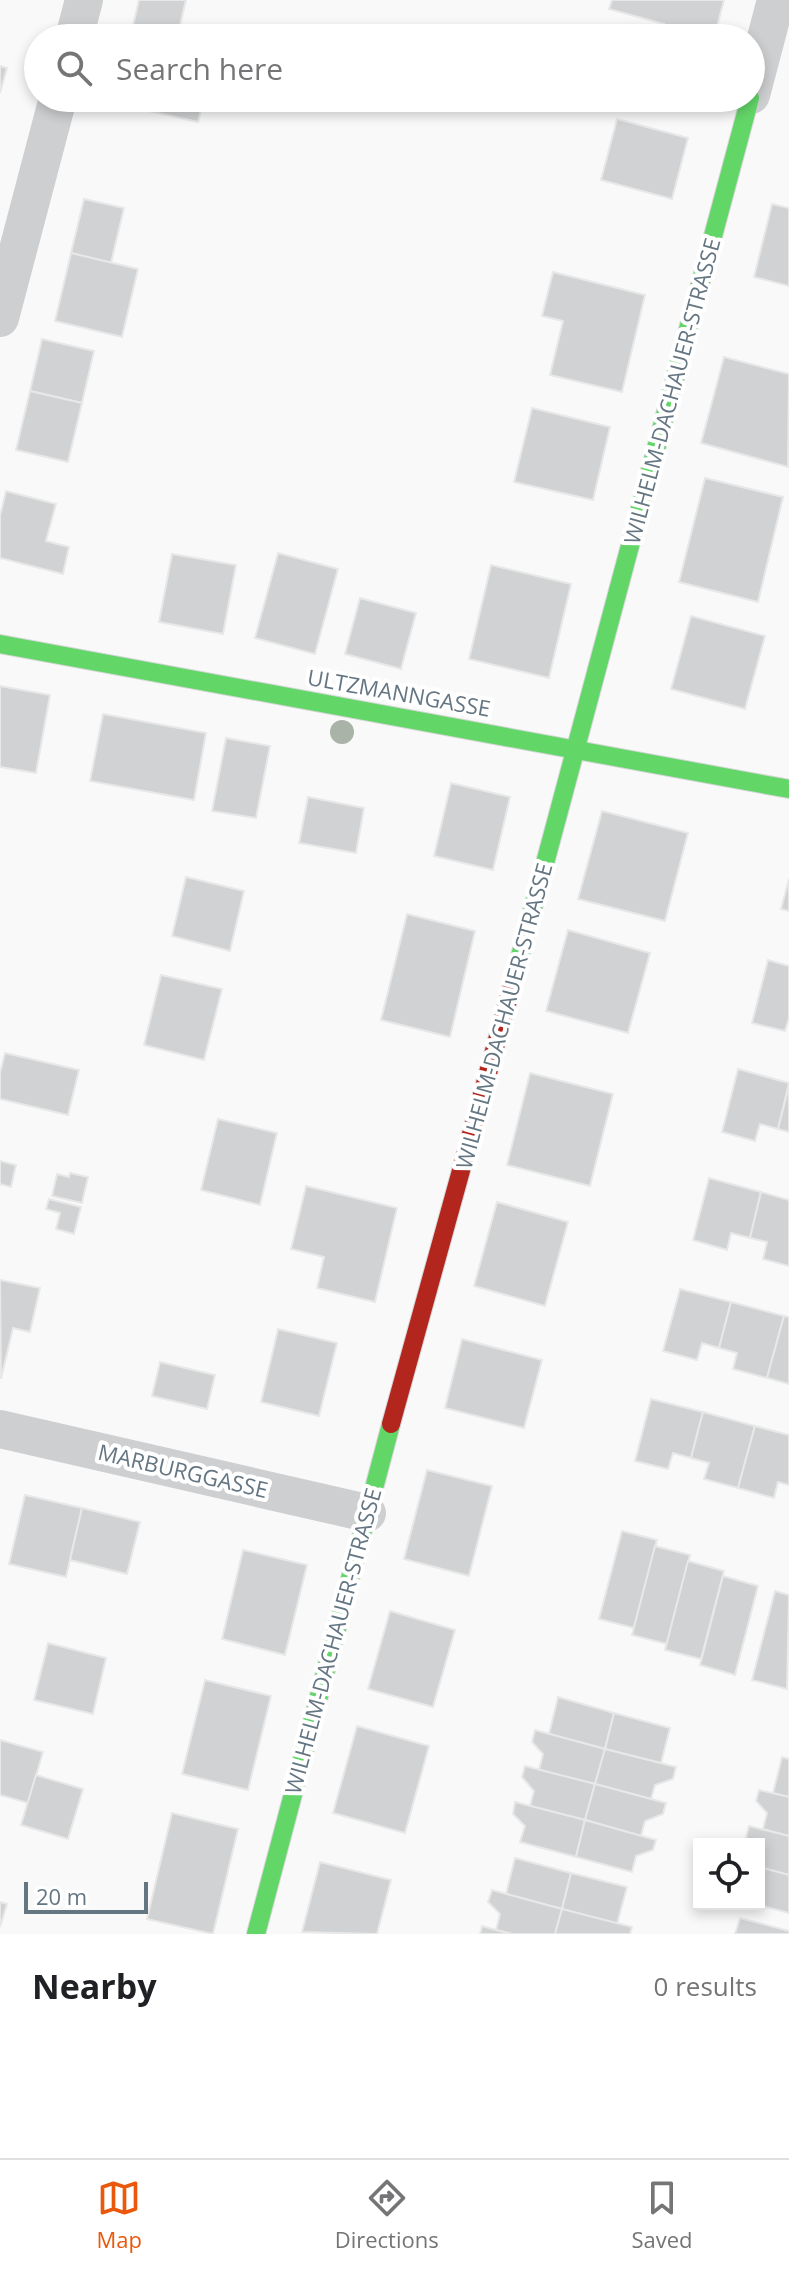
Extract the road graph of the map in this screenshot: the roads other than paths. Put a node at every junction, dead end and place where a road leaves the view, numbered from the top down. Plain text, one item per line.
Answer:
1 (84, 0) edge
2 (776, 0) edge
3 (78, 24) edge
4 (765, 42) edge
5 (54, 112) edge
6 (747, 112) edge
7 (0, 318) edge
8 (0, 644) edge
9 (577, 750) junction
10 (789, 789) edge
11 (0, 1429) edge
12 (367, 1513) junction
13 (256, 1934) edge

1 - 3 street
2 - 4 street, WILHELM-DACHAUER-STRASSE
5 - 7 street
6 - 9 street, WILHELM-DACHAUER-STRASSE
8 - 9 street, ULTZMANNGASSE
9 - 10 street, ULTZMANNGASSE
9 - 12 street, WILHELM-DACHAUER-STRASSE
11 - 12 street, MARBURGGASSE
12 - 13 street, WILHELM-DACHAUER-STRASSE

